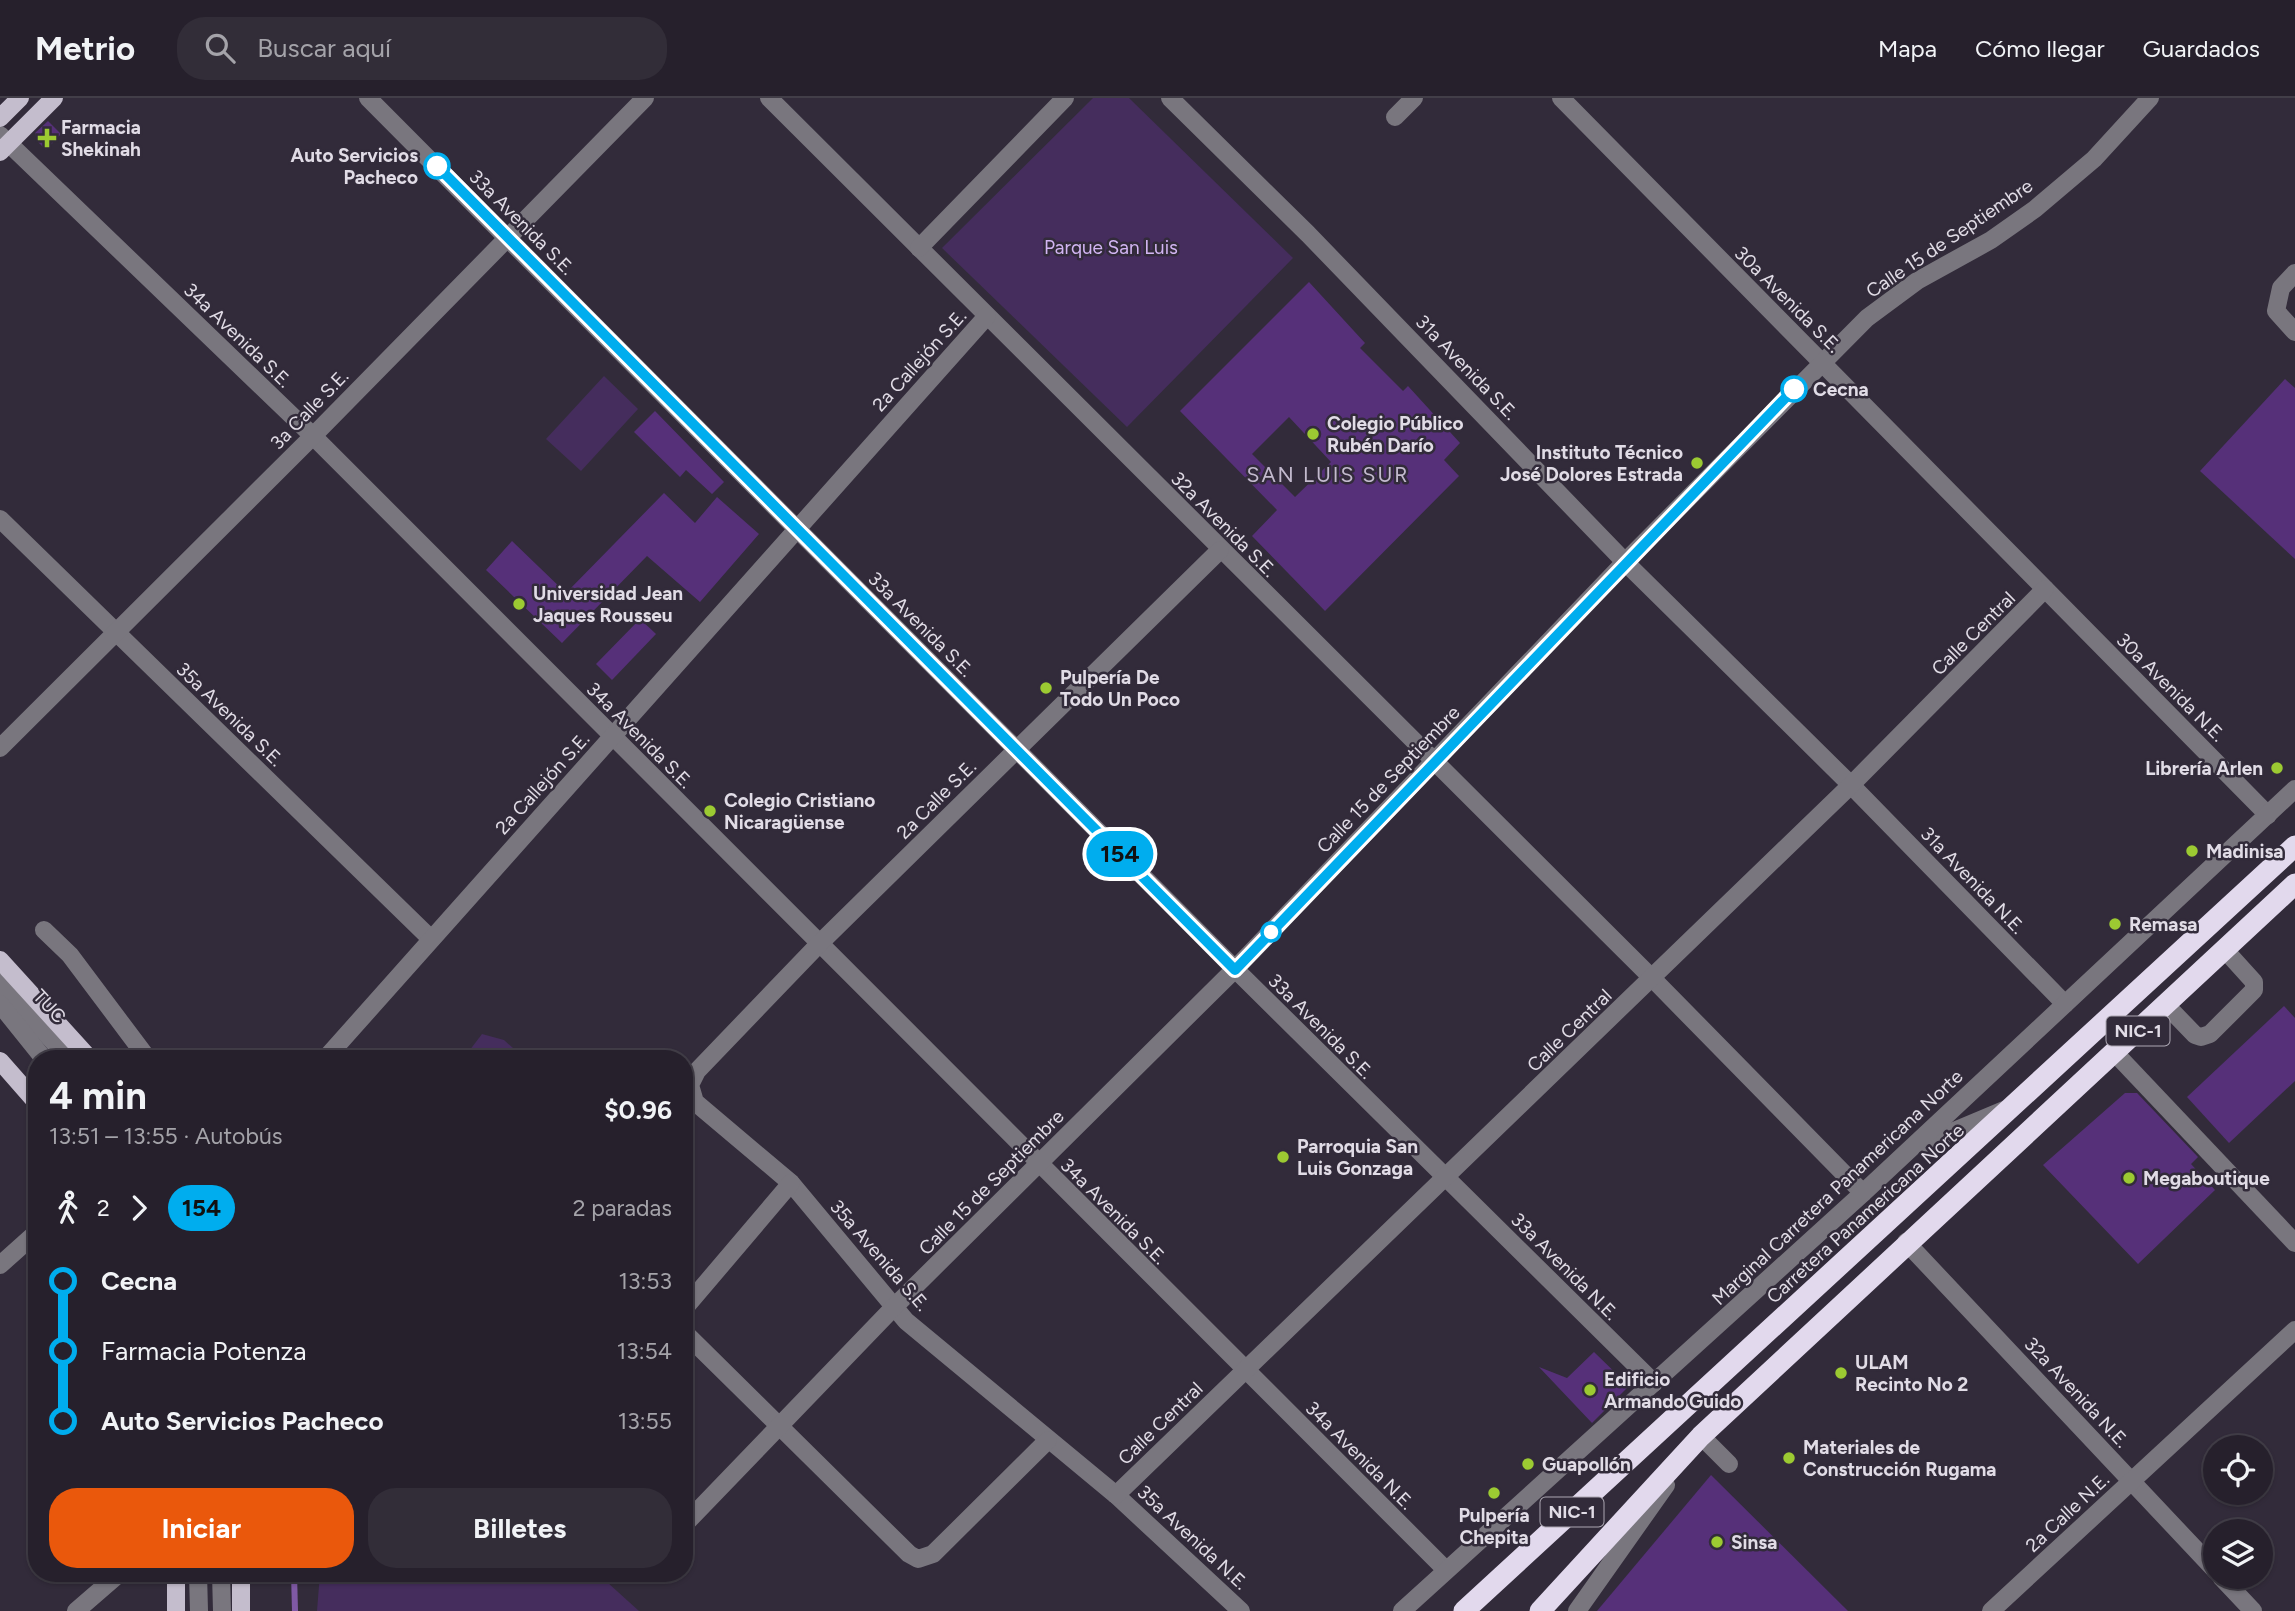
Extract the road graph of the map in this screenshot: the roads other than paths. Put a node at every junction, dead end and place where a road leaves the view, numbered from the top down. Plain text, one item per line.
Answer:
1 (20, 98) edge
2 (54, 98) edge
3 (368, 98) edge
4 (645, 98) edge
5 (769, 98) edge
6 (1065, 98) edge
7 (1170, 98) edge
8 (1414, 98) edge
9 (1561, 98) edge
10 (2150, 98) edge
11 (1395, 117) dead end
12 (0, 118) edge
13 (3, 144) edge
14 (507, 236) junction
15 (919, 248) junction
16 (2295, 273) edge
17 (987, 316) junction
18 (2295, 332) edge
19 (1822, 363) junction
20 (313, 436) junction
21 (0, 519) edge
22 (797, 529) junction
23 (1220, 550) junction
24 (1625, 562) junction
25 (2045, 589) junction
26 (116, 633) junction
27 (612, 736) junction
28 (0, 747) edge
29 (1016, 749) junction
30 (1433, 762) junction
31 (1851, 785) junction
32 (2295, 789) edge
33 (2268, 815) junction
34 (2295, 846) edge
35 (2295, 884) edge
36 (44, 930) dead end
37 (432, 939) junction
38 (819, 944) junction
39 (2225, 950) junction
40 (0, 960) edge
41 (1235, 970) junction
42 (1652, 978) junction
43 (0, 983) edge
44 (0, 1004) edge
45 (2065, 1004) junction
46 (2166, 1005) junction
47 (37, 1050) edge
48 (61, 1050) edge
49 (82, 1050) edge
50 (141, 1050) edge
51 (333, 1050) edge
52 (2115, 1053) junction
53 (0, 1061) edge
54 (693, 1078) edge
55 (28, 1093) edge
56 (693, 1095) edge
57 (2017, 1105) junction
58 (1910, 1150) junction
59 (1039, 1165) junction
60 (1446, 1178) junction
61 (791, 1183) junction
62 (1863, 1193) junction
63 (28, 1239) edge
64 (1906, 1242) junction
65 (2295, 1243) edge
66 (0, 1265) edge
67 (693, 1298) edge
68 (894, 1307) junction
69 (2295, 1330) edge
70 (693, 1341) edge
71 (1244, 1370) junction
72 (1654, 1383) junction
73 (780, 1426) junction
74 (1700, 1436) junction
75 (1048, 1440) junction
76 (1729, 1464) dead end
77 (2132, 1480) junction
78 (1116, 1495) junction
79 (693, 1517) edge
80 (2203, 1557) edge
81 (1446, 1570) junction
82 (110, 1582) edge
83 (176, 1582) edge
84 (198, 1582) edge
85 (221, 1582) edge
86 (241, 1582) edge
87 (2232, 1589) edge
88 (76, 1611) edge
89 (176, 1611) edge
90 (199, 1611) edge
91 (222, 1611) edge
92 (242, 1611) edge
93 (1241, 1611) edge
94 (1402, 1611) edge
95 (1464, 1611) edge
96 (1540, 1611) edge
97 (1577, 1611) edge
98 (1991, 1611) edge
99 (2253, 1611) edge

1 - 12 main road
2 - 13 main road
3 - 14 street, 33a Avenida S.E.
4 - 14 street, 3a Calle S.E.
5 - 15 street, 32a Avenida S.E.
6 - 15 street
7 - 24 street, 31a Avenida S.E.
8 - 11 street
9 - 19 street, 30a Avenida S.E.
10 - 19 street, Calle 15 de Septiembre
13 - 20 street, 34a Avenida S.E.
14 - 20 street, 3a Calle S.E.
14 - 22 street, 33a Avenida S.E.
15 - 17 street, 32a Avenida S.E.
16 - 18 street
17 - 22 street, 2a Callejón S.E.
17 - 23 street, 32a Avenida S.E.
19 - 24 street, Calle 15 de Septiembre
19 - 25 street, 30a Avenida S.E.
20 - 26 street, 3a Calle S.E.
20 - 27 street, 34a Avenida S.E.
21 - 26 street, 35a Avenida S.E.
22 - 27 street, 2a Callejón S.E.
22 - 29 street, 33a Avenida S.E.
23 - 29 street, 2a Calle S.E.
23 - 30 street, 32a Avenida S.E.
24 - 30 street, Calle 15 de Septiembre
24 - 31 street, 31a Avenida S.E.
25 - 31 street, Calle Central
25 - 33 street, 30a Avenida N.E.
26 - 28 street, 3a Calle S.E.
26 - 37 street, 35a Avenida S.E.
27 - 37 street, 2a Callejón S.E.
27 - 38 street, 34a Avenida S.E.
29 - 38 street, 2a Calle S.E.
29 - 41 street, 33a Avenida S.E.
30 - 41 street, Calle 15 de Septiembre
30 - 42 street, 32a Avenida S.E.
31 - 42 street, Calle Central
31 - 45 street, 31a Avenida N.E.
32 - 33 street, Marginal Carretera Panamericana Norte
33 - 45 street, Marginal Carretera Panamericana Norte
34 - 57 highway, Carretera Panamericana Norte / NIC-1
35 - 39 highway, NIC-1
36 - 50 street
37 - 51 street, 2a Callejón S.E.
38 - 54 street, 2a Calle S.E.
38 - 59 street, 34a Avenida S.E.
39 - 46 highway, NIC-1
39 - 46 street
40 - 49 main road
41 - 59 street, Calle 15 de Septiembre
41 - 60 street, 33a Avenida S.E.
42 - 60 street, Calle Central
42 - 62 street
43 - 48 street, TUC
44 - 47 street, TUC
45 - 58 street, Marginal Carretera Panamericana Norte
46 - 52 highway, NIC-1
52 - 64 highway, NIC-1
52 - 65 street
53 - 55 main road
56 - 61 street, 35a Avenida S.E.
57 - 58 street
57 - 95 highway, Carretera Panamericana Norte / NIC-1
58 - 62 street, Marginal Carretera Panamericana Norte
59 - 68 street, Calle 15 de Septiembre
59 - 71 street, 34a Avenida S.E.
60 - 71 street, Calle Central
60 - 72 street, 33a Avenida N.E.
61 - 67 street
61 - 68 street, 35a Avenida S.E.
62 - 72 street, Marginal Carretera Panamericana Norte
63 - 66 street
64 - 74 highway, NIC-1
64 - 77 street, 32a Avenida N.E.
68 - 73 street, Calle 15 de Septiembre
68 - 75 street, 35a Avenida S.E.
69 - 77 street, 2a Calle N.E.
70 - 73 street
71 - 78 street, Calle Central
71 - 81 street, 34a Avenida N.E.
72 - 81 street, Marginal Carretera Panamericana Norte
73 - 75 street
73 - 79 street, Calle 15 de Septiembre
74 - 76 street
74 - 96 highway, NIC-1
74 - 97 street, NIC-1
75 - 78 street, 35a Avenida S.E.
77 - 80 street, 32a Avenida N.E.
77 - 98 street, 2a Calle N.E.
78 - 93 street, 35a Avenida N.E.
81 - 94 street, Marginal Carretera Panamericana Norte
82 - 88 street
83 - 89 main road
84 - 90 street
85 - 91 street
86 - 92 main road
87 - 99 street

